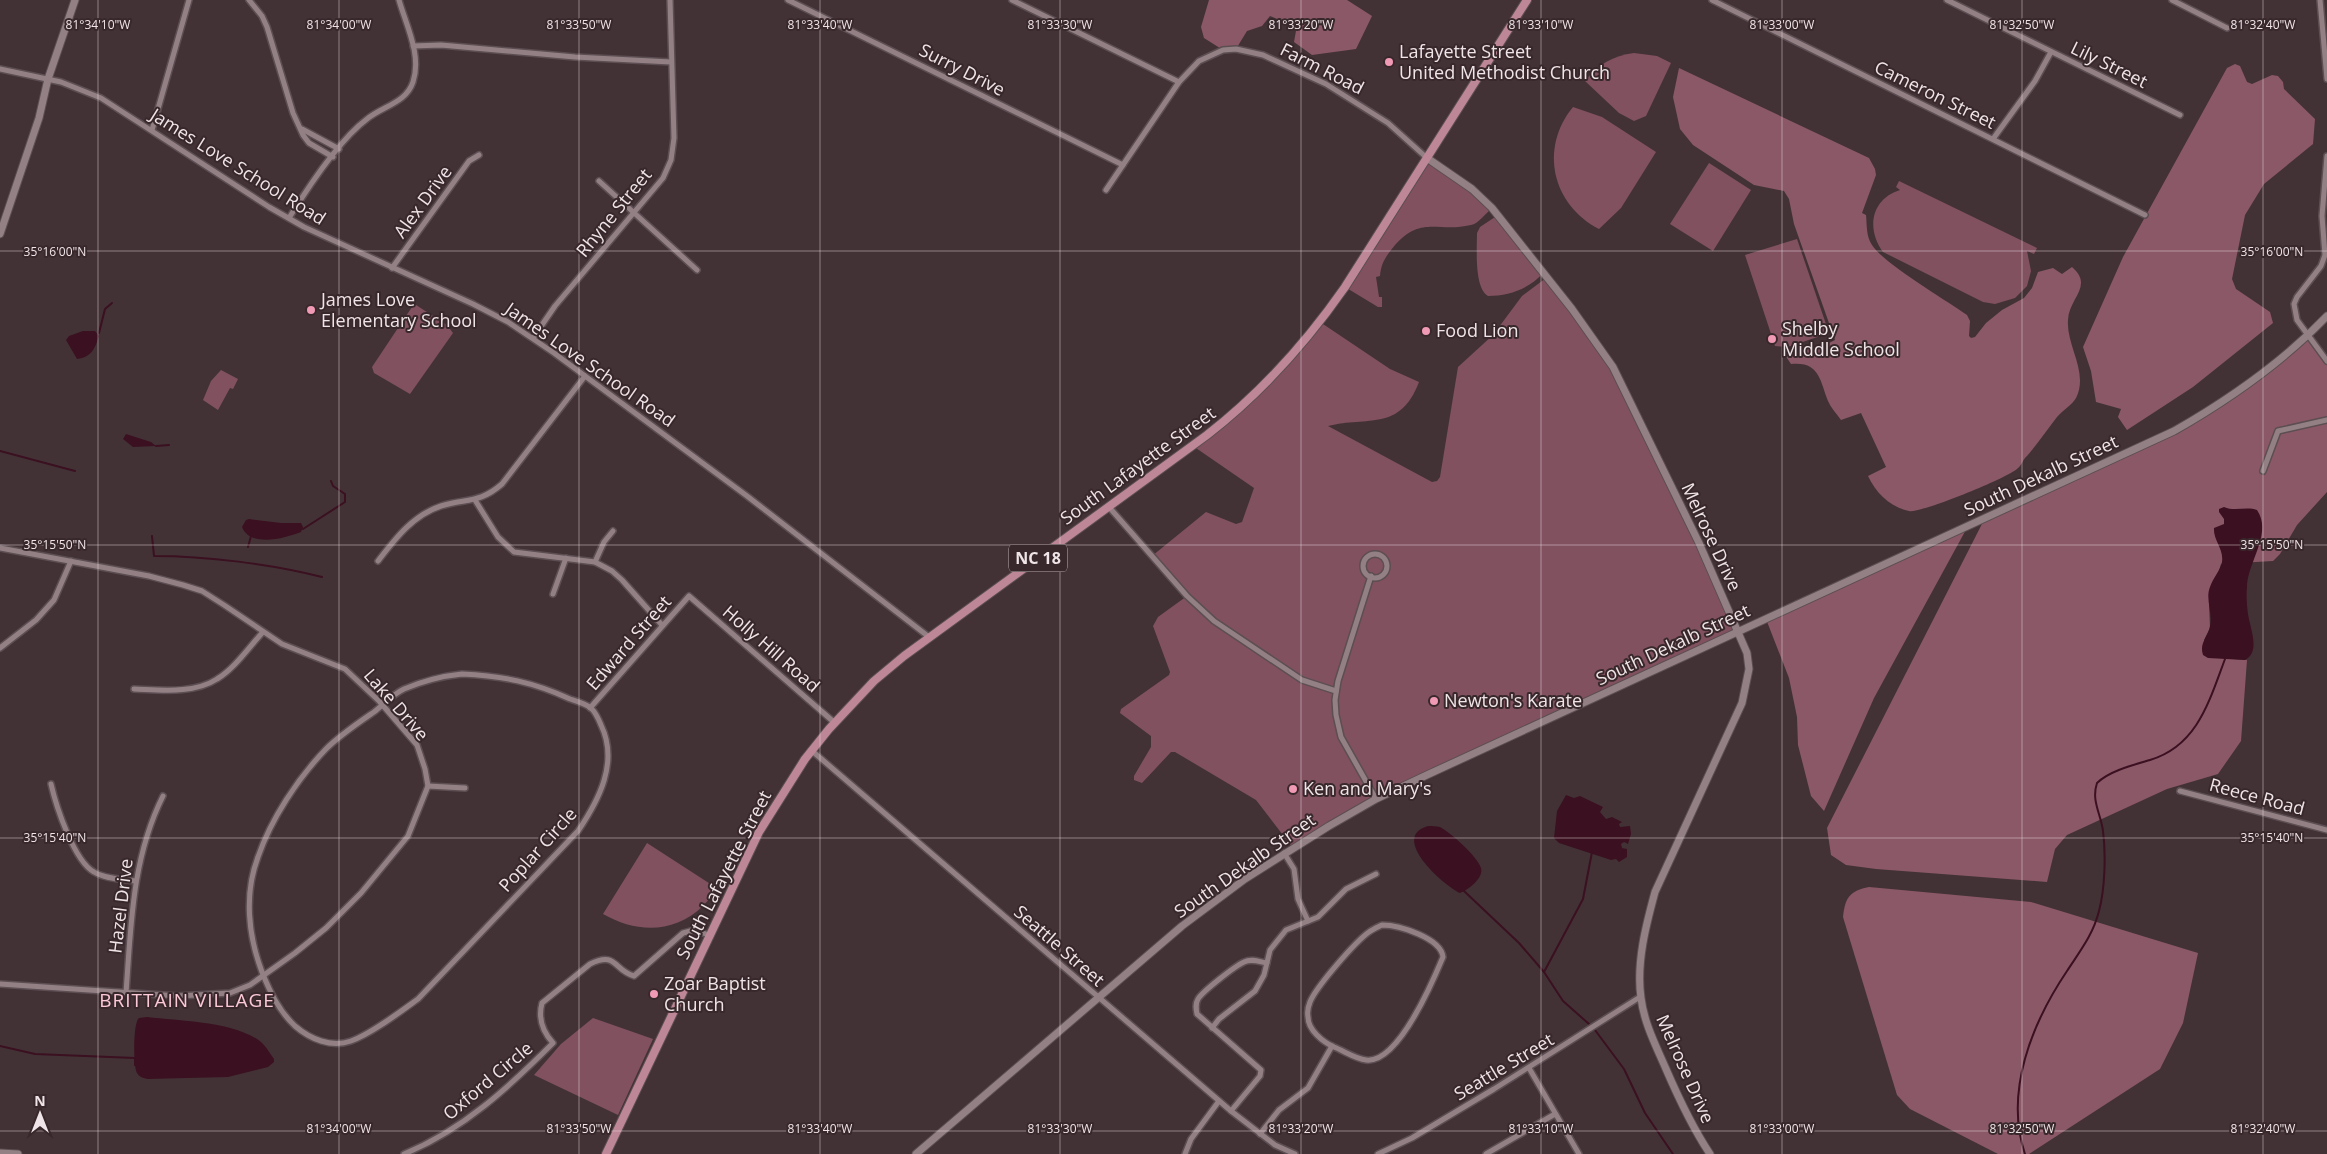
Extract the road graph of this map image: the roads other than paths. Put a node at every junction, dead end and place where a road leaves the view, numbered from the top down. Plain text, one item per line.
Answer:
1 (75, 0) edge
2 (189, 0) edge
3 (249, 0) edge
4 (399, 0) edge
5 (670, 0) edge
6 (788, 0) edge
7 (1012, 0) edge
8 (1527, 0) edge
9 (1712, 0) edge
10 (1946, 0) edge
11 (2172, 0) edge
12 (2320, 0) edge
13 (2227, 28) dead end
14 (413, 46) junction
15 (2051, 52) junction
16 (671, 62) junction
17 (0, 69) edge
18 (48, 79) junction
19 (2327, 79) edge
20 (1179, 82) junction
21 (2180, 115) dead end
22 (302, 129) junction
23 (152, 130) junction
24 (1993, 139) junction
25 (339, 149) junction
26 (479, 155) dead end
27 (2327, 156) edge
28 (333, 157) junction
29 (1427, 158) junction
30 (1123, 165) junction
31 (599, 181) dead end
32 (1106, 190) dead end
33 (634, 213) junction
34 (2145, 215) dead end
35 (289, 218) junction
36 (0, 234) edge
37 (392, 268) junction
38 (697, 270) dead end
39 (2327, 316) edge
40 (2309, 335) junction
41 (533, 338) junction
42 (2327, 361) edge
43 (585, 376) junction
44 (2327, 420) edge
45 (2263, 472) dead end
46 (476, 500) junction
47 (1109, 507) junction
48 (613, 531) dead end
49 (0, 548) edge
50 (566, 558) junction
51 (71, 561) junction
52 (378, 561) dead end
53 (595, 562) junction
54 (1371, 576) junction
55 (553, 594) dead end
56 (688, 596) joint
57 (662, 625) junction
58 (264, 632) junction
59 (1739, 632) junction
60 (929, 637) junction
61 (0, 648) edge
62 (134, 689) dead end
63 (1336, 691) junction
64 (382, 705) junction
65 (590, 708) junction
66 (835, 723) junction
67 (811, 750) junction
68 (50, 784) dead end
69 (428, 786) junction
70 (465, 788) dead end
71 (2180, 791) dead end
72 (163, 796) dead end
73 (1376, 799) junction
74 (2327, 830) edge
75 (1284, 853) junction
76 (1376, 874) dead end
77 (135, 881) junction
78 (1308, 920) junction
79 (709, 935) junction
80 (1267, 963) junction
81 (264, 977) junction
82 (0, 984) edge
83 (126, 992) junction
84 (1640, 997) junction
85 (1098, 998) junction
86 (1212, 1028) junction
87 (1332, 1046) junction
88 (1529, 1068) junction
89 (1219, 1101) junction
90 (1231, 1111) junction
91 (1556, 1114) junction
92 (1260, 1134) junction
93 (0, 1153) edge
94 (18, 1154) edge
95 (404, 1154) edge
96 (606, 1154) edge
97 (916, 1154) edge
98 (1185, 1154) edge
99 (1295, 1154) edge
100 (1378, 1154) edge
101 (1486, 1154) edge
102 (1579, 1154) edge
103 (1710, 1154) edge

1 - 18 main road
2 - 23 street
3 - 22 street
4 - 14 street
5 - 16 street, Rhyne Street
6 - 30 street, Surry Drive
7 - 20 street
8 - 29 main road, South Lafayette Street / NC 18
9 - 24 street, Cameron Street
10 - 15 street, Lily Street
11 - 13 street
12 - 19 street
14 - 16 street
14 - 25 street
15 - 21 street, Lily Street
15 - 24 street
16 - 33 street, Rhyne Street
17 - 18 street, James Love School Road
18 - 23 street, James Love School Road
18 - 36 main road
20 - 29 street, Farm Road
20 - 30 street, Farm Road
22 - 25 street
22 - 28 street
23 - 35 street, James Love School Road
24 - 34 street, Cameron Street
25 - 28 street
26 - 37 street, Alex Drive
27 - 40 street
28 - 35 street
29 - 47 main road, South Lafayette Street / NC 18
29 - 59 main road, Melrose Drive
30 - 32 street, Farm Road
31 - 33 street
33 - 38 street
33 - 41 street, Rhyne Street
35 - 37 street, James Love School Road
37 - 41 street, James Love School Road
39 - 40 main road, South Dekalb Street
40 - 42 street
40 - 59 main road, South Dekalb Street
41 - 43 street, James Love School Road
43 - 46 street
43 - 60 street, James Love School Road
44 - 45 street
46 - 50 street
46 - 52 street
47 - 60 main road, South Lafayette Street / NC 18
47 - 63 street
48 - 53 street
49 - 51 street, Lake Drive
50 - 53 street
50 - 55 street
51 - 58 street, Lake Drive
51 - 61 street
53 - 57 street
54 - 54 street
54 - 63 street
56 - 57 street, Edward Street
56 - 66 street, Holly Hill Road
57 - 65 street, Edward Street
58 - 62 street
58 - 64 street, Lake Drive
59 - 73 main road, South Dekalb Street
59 - 84 main road, Melrose Drive
60 - 66 main road, South Lafayette Street / NC 18
63 - 73 street
64 - 65 street, Poplar Circle
64 - 69 street, Lake Drive
64 - 81 street, Poplar Circle
65 - 81 street, Poplar Circle
66 - 67 main road, South Lafayette Street / NC 18
67 - 79 main road, South Lafayette Street / NC 18
67 - 85 street, Seattle Street
68 - 77 street
69 - 70 street
69 - 81 street
71 - 74 street, Reece Road
72 - 77 street, Hazel Drive
73 - 75 main road, South Dekalb Street
75 - 78 street
75 - 85 main road, South Dekalb Street
76 - 78 street
77 - 83 street, Hazel Drive
78 - 80 street
79 - 95 street, Oxford Circle
79 - 96 main road, South Lafayette Street / NC 18
80 - 86 street
80 - 86 street
81 - 83 street
82 - 83 street
84 - 88 street, Seattle Street
84 - 103 main road, Melrose Drive
85 - 89 street, Seattle Street
85 - 97 main road, South Dekalb Street
86 - 90 street
87 - 87 street
87 - 92 street
88 - 91 street
88 - 100 street, Seattle Street
89 - 90 street, Seattle Street
89 - 98 street
90 - 92 street, Seattle Street
91 - 101 street
91 - 102 street
92 - 99 street, Seattle Street
93 - 94 main road

